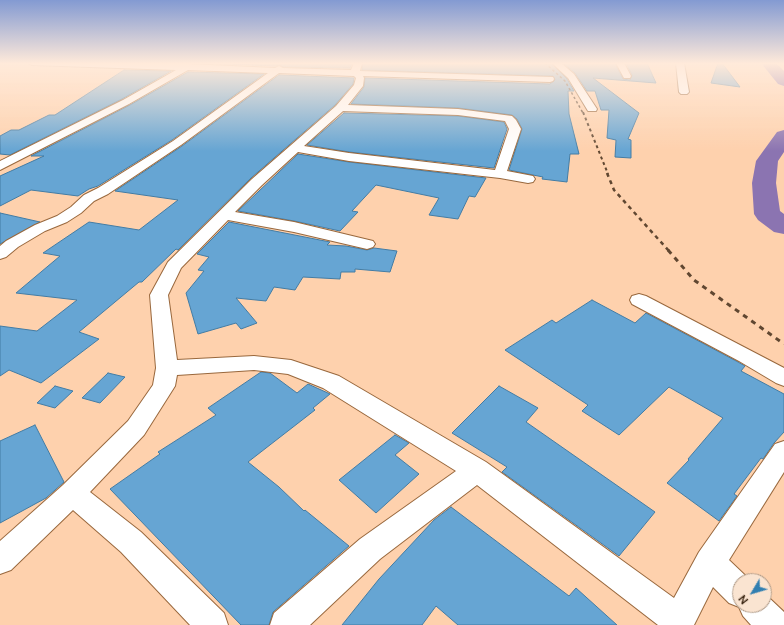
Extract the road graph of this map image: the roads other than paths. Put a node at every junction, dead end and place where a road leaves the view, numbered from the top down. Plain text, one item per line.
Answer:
1 (142, 92) edge
2 (245, 92) edge
3 (353, 92) edge
4 (581, 92) edge
5 (340, 108) junction
6 (592, 109) dead end
7 (296, 148) junction
8 (0, 166) edge
9 (500, 174) junction
10 (528, 179) dead end
11 (224, 214) junction
12 (367, 244) dead end
13 (0, 254) edge
14 (639, 300) dead end
15 (167, 368) junction
16 (784, 378) edge
17 (784, 452) edge
18 (476, 470) junction
19 (72, 493) junction
20 (0, 560) edge
21 (710, 562) junction
22 (732, 584) edge
23 (762, 613) edge
24 (678, 623) edge
25 (212, 625) edge
26 (286, 625) edge
27 (774, 625) edge

1 - 8 street
2 - 13 street
3 - 5 street
4 - 6 street
5 - 7 street
5 - 9 street
7 - 9 street
7 - 11 street
9 - 10 street
11 - 12 street
11 - 15 street
14 - 16 street
15 - 18 street
15 - 19 street
17 - 21 street
18 - 24 street
18 - 26 street
19 - 20 street
19 - 25 street
21 - 22 street
21 - 24 street
23 - 27 street

